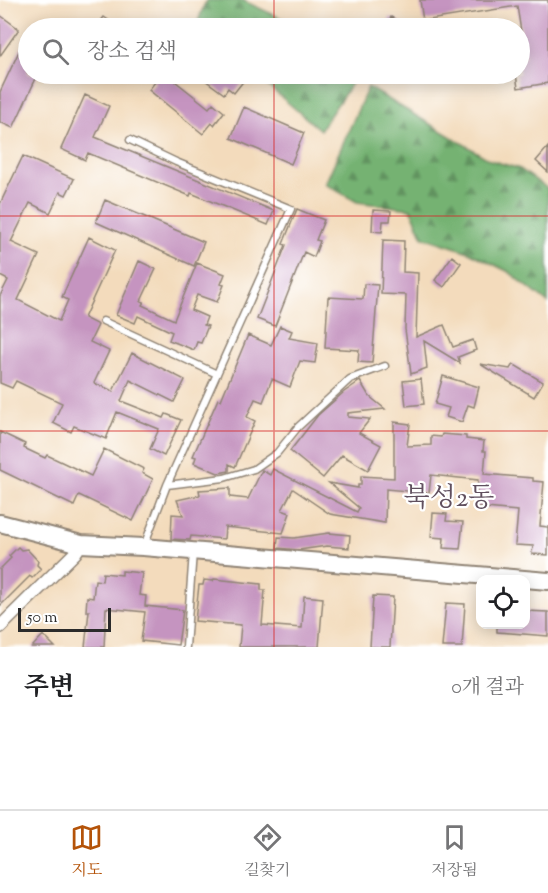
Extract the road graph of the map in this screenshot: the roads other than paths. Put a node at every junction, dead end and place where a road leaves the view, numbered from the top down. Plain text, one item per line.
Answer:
1 (130, 140) dead end
2 (103, 321) dead end
3 (386, 366) dead end
4 (217, 375) junction
5 (167, 485) junction
6 (0, 523) edge
7 (81, 544) junction
8 (143, 547) junction
9 (193, 552) junction
10 (548, 581) edge
11 (0, 627) edge
12 (186, 647) edge

1 - 4 lane
2 - 4 lane
3 - 5 lane
4 - 5 lane
5 - 8 lane
6 - 7 street
7 - 8 street
7 - 11 street
8 - 9 street
9 - 10 street
9 - 12 lane

